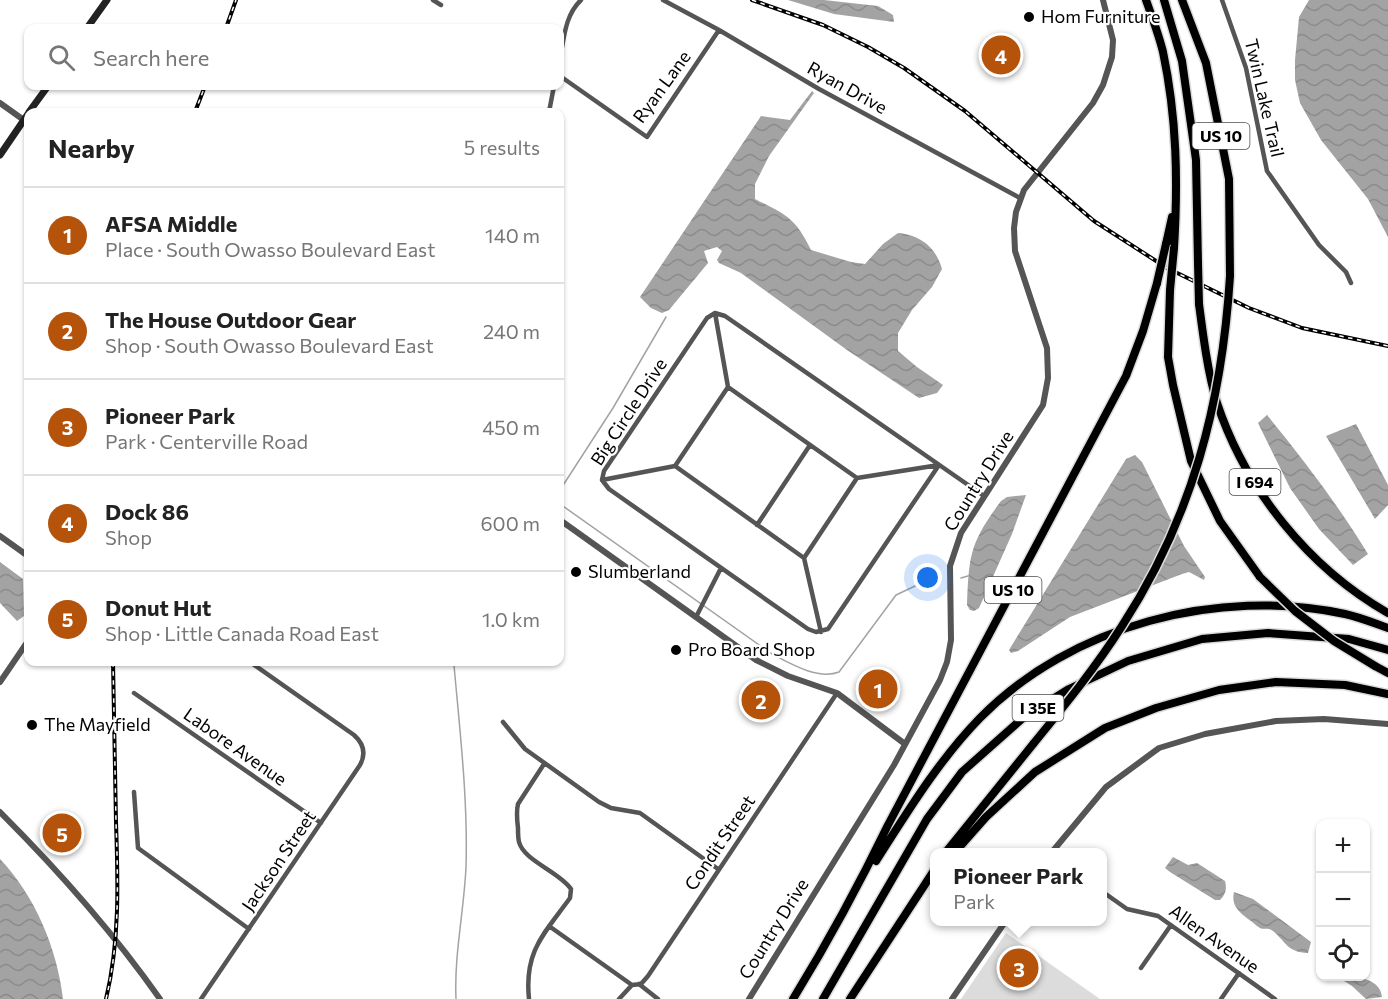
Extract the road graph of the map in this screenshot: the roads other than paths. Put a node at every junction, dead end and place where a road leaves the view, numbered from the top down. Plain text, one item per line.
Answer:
1 (107, 0) edge
2 (433, 0) edge
3 (581, 0) edge
4 (663, 0) edge
5 (1103, 0) edge
6 (1146, 0) edge
7 (1164, 0) edge
8 (1182, 0) edge
9 (1222, 0) edge
10 (441, 5) dead end
11 (90, 24) edge
12 (719, 30) junction
13 (564, 36) edge
14 (564, 79) edge
15 (45, 90) edge
16 (553, 90) edge
17 (0, 103) edge
18 (34, 108) edge
19 (550, 108) edge
20 (24, 115) edge
21 (24, 122) edge
22 (0, 155) edge
23 (1020, 198) junction
24 (1170, 246) junction
25 (1351, 283) dead end
26 (715, 313) junction
27 (728, 387) junction
28 (810, 445) junction
29 (939, 465) junction
30 (675, 466) junction
31 (857, 478) junction
32 (602, 480) junction
33 (984, 496) junction
34 (564, 523) edge
35 (757, 525) junction
36 (0, 536) edge
37 (24, 553) edge
38 (804, 558) junction
39 (721, 568) junction
40 (1388, 613) edge
41 (696, 617) junction
42 (1388, 628) edge
43 (821, 632) junction
44 (24, 647) edge
45 (1388, 650) edge
46 (256, 666) edge
47 (1388, 672) edge
48 (0, 682) edge
49 (134, 693) dead end
50 (837, 693) junction
51 (1388, 694) edge
52 (503, 722) dead end
53 (1388, 724) edge
54 (905, 744) junction
55 (544, 764) junction
56 (134, 792) dead end
57 (0, 812) edge
58 (321, 823) junction
59 (949, 848) edge
60 (959, 848) edge
61 (1055, 848) edge
62 (718, 868) junction
63 (930, 876) edge
64 (930, 881) edge
65 (921, 891) junction
66 (856, 892) junction
67 (1107, 895) edge
68 (1171, 925) junction
69 (549, 926) junction
70 (1002, 926) edge
71 (249, 929) junction
72 (1141, 968) dead end
73 (1239, 973) junction
74 (635, 985) junction
75 (160, 999) edge
76 (201, 999) edge
77 (529, 999) edge
78 (619, 999) edge
79 (658, 999) edge
80 (748, 999) edge
81 (794, 999) edge
82 (822, 999) edge
83 (849, 999) edge
84 (952, 999) edge
85 (1221, 999) edge
86 (1275, 999) edge

1 - 11 main road
2 - 10 street
3 - 13 street
4 - 12 street, Ryan Drive
5 - 23 street, Country Drive
6 - 24 highway, I 694
7 - 40 highway, I 694, bridge
8 - 59 highway, US 10, bridge
9 - 25 street, Twin Lake Trail
12 - 14 street, Ryan Lane
12 - 23 street, Ryan Drive
15 - 18 main road
16 - 19 street
17 - 20 street
21 - 22 main road
23 - 33 street, Country Drive
24 - 47 highway, I 694, bridge
24 - 66 highway, US 10, bridge
26 - 27 street
26 - 29 street
26 - 32 street, Big Circle Drive
27 - 28 street
27 - 30 street
28 - 31 street
28 - 35 street
29 - 31 street
29 - 33 street
29 - 43 street
30 - 32 street
30 - 35 street
31 - 38 street
32 - 39 street, Big Circle Drive
33 - 54 street, Country Drive
34 - 41 street
35 - 38 street
36 - 37 street
38 - 43 street
39 - 41 street
39 - 43 street, Big Circle Drive
41 - 50 street
42 - 66 highway, I 35E
44 - 48 street
45 - 82 highway, I 35E
46 - 58 street, Jackson Street
49 - 58 street, Labore Avenue
50 - 54 street
50 - 62 street, Condit Street
51 - 60 highway
52 - 55 street
53 - 61 street
54 - 80 street, Country Drive
55 - 62 street
55 - 69 street
56 - 71 street
57 - 75 street
58 - 71 street, Jackson Street
62 - 74 street, Condit Street
63 - 65 highway
64 - 65 highway
65 - 83 highway
66 - 81 highway, I 35E
67 - 68 street, Allen Avenue
68 - 72 street
68 - 73 street, Allen Avenue
69 - 74 street
69 - 77 street
70 - 84 street
71 - 76 street, Jackson Street
73 - 85 street
73 - 86 street, Allen Avenue
74 - 78 street, Condit Street
74 - 79 street

